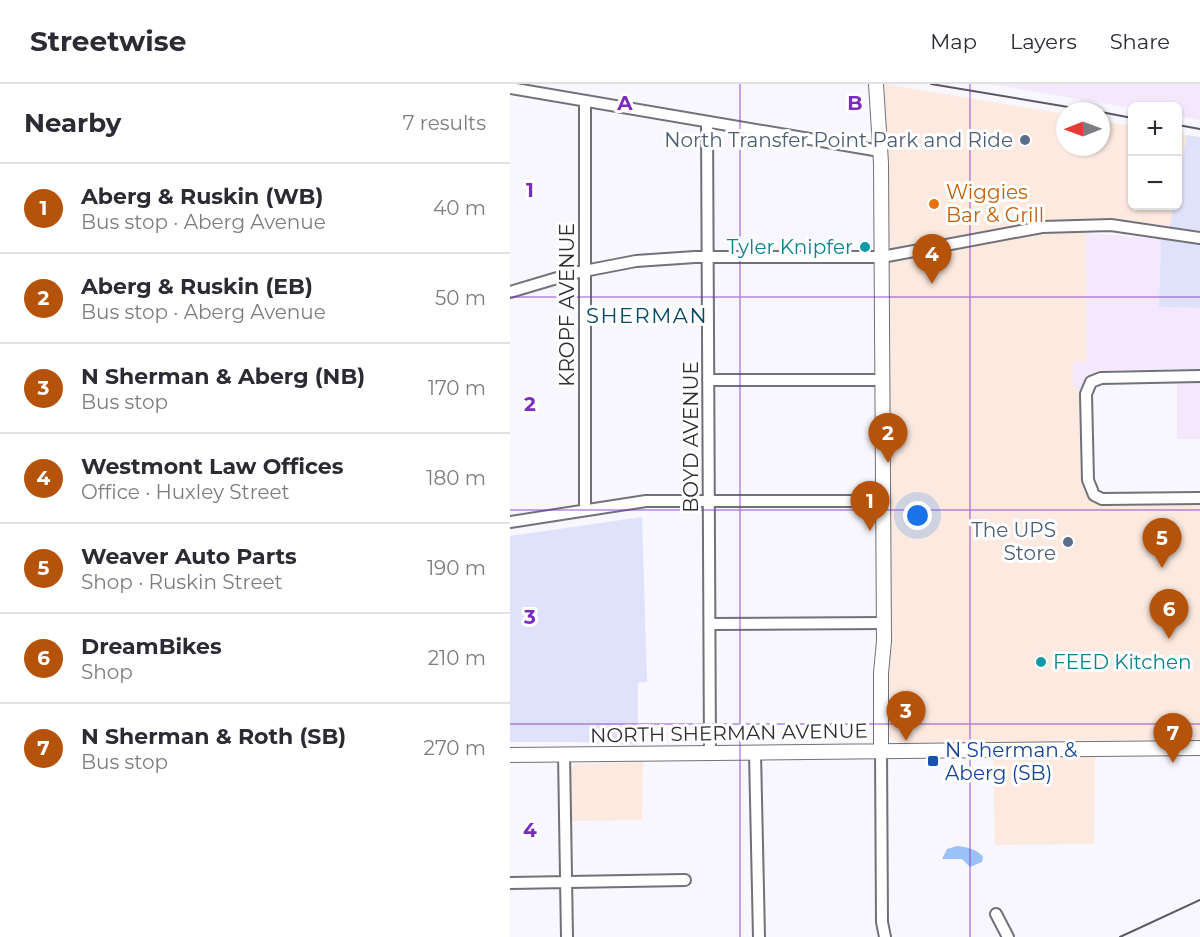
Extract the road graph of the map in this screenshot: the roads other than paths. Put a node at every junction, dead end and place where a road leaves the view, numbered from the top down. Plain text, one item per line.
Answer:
1 (876, 84) edge
2 (510, 88) edge
3 (585, 101) junction
4 (707, 122) junction
5 (877, 150) junction
6 (1200, 238) edge
7 (708, 257) junction
8 (877, 257) junction
9 (585, 270) junction
10 (510, 292) edge
11 (1200, 376) edge
12 (708, 380) junction
13 (878, 380) junction
14 (1200, 498) edge
15 (709, 501) junction
16 (879, 501) junction
17 (585, 510) junction
18 (510, 522) edge
19 (880, 623) junction
20 (710, 624) junction
21 (1200, 748) edge
22 (881, 751) junction
23 (710, 753) junction
24 (755, 753) junction
25 (564, 754) junction
26 (510, 755) edge
27 (685, 880) dead end
28 (566, 882) junction
29 (510, 883) edge
30 (996, 914) dead end
31 (567, 937) edge
32 (759, 937) edge
33 (885, 937) edge
34 (1008, 937) edge

1 - 5 street
2 - 3 street
3 - 4 street
3 - 9 street, KROPF AVENUE
4 - 5 street
4 - 7 street, BOYD AVENUE
5 - 8 street
6 - 8 street
7 - 8 street
7 - 9 street
7 - 12 street, BOYD AVENUE
8 - 13 street
9 - 10 street
9 - 17 street, KROPF AVENUE
11 - 14 street
12 - 13 street
12 - 15 street, BOYD AVENUE
13 - 16 street
15 - 16 street
15 - 17 street
15 - 20 street, BOYD AVENUE
16 - 19 street
17 - 18 street
19 - 20 street
19 - 22 street
20 - 23 street, BOYD AVENUE
21 - 22 street, NORTH SHERMAN AVENUE
22 - 24 street, NORTH SHERMAN AVENUE
22 - 33 street
23 - 24 street, NORTH SHERMAN AVENUE
23 - 25 street, NORTH SHERMAN AVENUE
24 - 32 street
25 - 26 street, NORTH SHERMAN AVENUE
25 - 28 street
27 - 28 street
28 - 29 street
28 - 31 street
30 - 34 street

